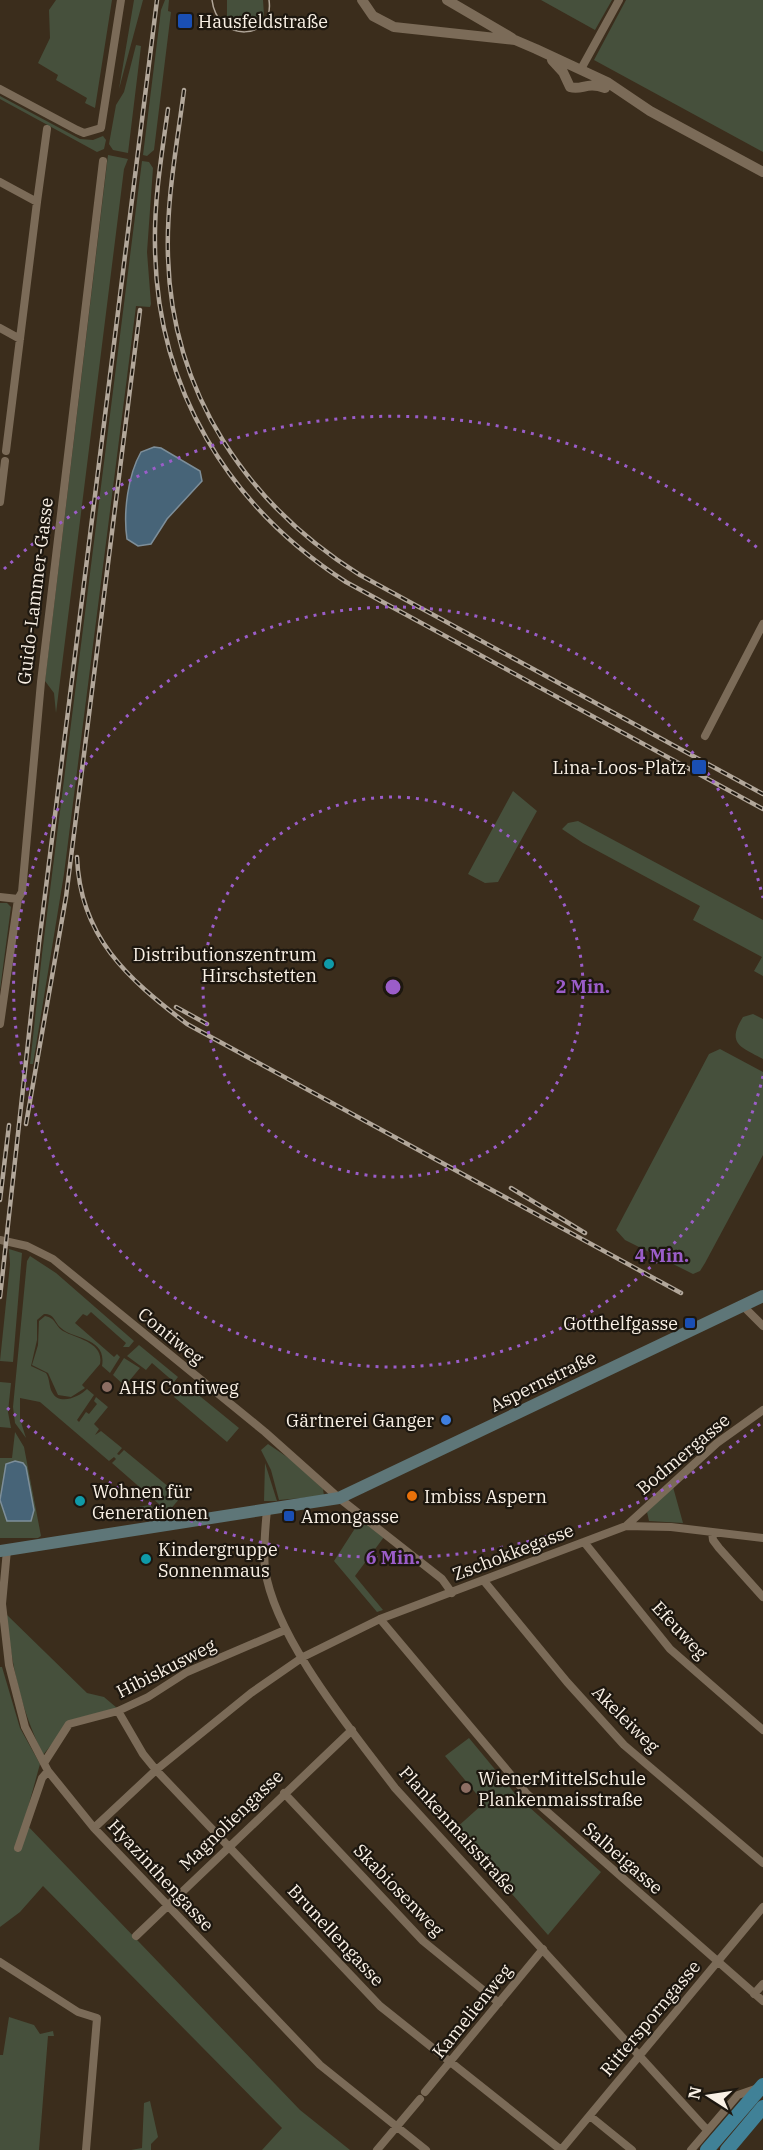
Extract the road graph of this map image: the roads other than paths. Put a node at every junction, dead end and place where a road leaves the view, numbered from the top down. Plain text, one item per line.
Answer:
1 (362, 0) edge
2 (447, 0) edge
3 (619, 0) edge
4 (120, 2) edge
5 (515, 40) junction
6 (548, 55) junction
7 (581, 74) junction
8 (566, 76) junction
9 (0, 89) edge
10 (47, 129) dead end
11 (104, 161) dead end
12 (763, 172) edge
13 (0, 182) edge
14 (37, 202) junction
15 (0, 328) edge
16 (20, 339) junction
17 (2, 472) edge
18 (0, 500) edge
19 (763, 624) edge
20 (705, 736) dead end
21 (0, 897) edge
22 (18, 899) junction
23 (0, 1024) edge
24 (0, 1240) edge
25 (763, 1296) edge
26 (743, 1306) junction
27 (763, 1326) edge
28 (763, 1410) edge
29 (339, 1498) junction
30 (267, 1510) junction
31 (626, 1526) junction
32 (712, 1532) junction
33 (763, 1538) edge
34 (584, 1542) junction
35 (3, 1550) edge
36 (484, 1581) junction
37 (452, 1593) junction
38 (763, 1597) edge
39 (380, 1618) junction
40 (285, 1630) junction
41 (303, 1657) junction
42 (0, 1661) edge
43 (9, 1665) junction
44 (118, 1711) junction
45 (352, 1730) junction
46 (763, 1730) edge
47 (46, 1767) junction
48 (156, 1770) junction
49 (284, 1792) junction
50 (94, 1828) junction
51 (228, 1845) junction
52 (18, 1848) dead end
53 (763, 1863) edge
54 (168, 1905) junction
55 (763, 1907) edge
56 (136, 1936) dead end
57 (543, 1949) junction
58 (0, 1962) edge
59 (718, 1962) junction
60 (763, 1984) edge
61 (754, 1994) junction
62 (763, 2001) edge
63 (499, 2002) junction
64 (639, 2056) junction
65 (451, 2062) junction
66 (762, 2086) edge
67 (763, 2107) edge
68 (590, 2116) junction
69 (396, 2127) junction
70 (707, 2130) junction
71 (86, 2150) edge
72 (377, 2150) edge
73 (426, 2150) edge
74 (561, 2150) edge
75 (632, 2150) edge
76 (691, 2150) edge
77 (707, 2150) edge
78 (727, 2150) edge

1 - 5 street
2 - 5 street
3 - 7 street
4 - 9 street
5 - 6 street
6 - 7 street
6 - 8 street
7 - 8 street
7 - 8 street
7 - 12 street
10 - 14 street
11 - 22 street, Guido-Lammer-Gasse
13 - 14 street
14 - 16 street
15 - 16 street
16 - 17 street
17 - 18 street
19 - 20 street
21 - 22 street
22 - 23 street, Guido-Lammer-Gasse
24 - 29 street, Contiweg
25 - 26 main road, Aspernstraße
26 - 27 street
26 - 29 main road, Aspernstraße
28 - 31 street, Bodmergasse
29 - 30 main road, Aspernstraße
29 - 37 street
30 - 35 main road, Aspernstraße
30 - 40 street, Plankenmaisstraße
31 - 32 street, Zschokkegasse
31 - 34 street, Zschokkegasse
32 - 33 street, Zschokkegasse
32 - 38 street
34 - 36 street, Zschokkegasse
34 - 46 street, Efeuweg
35 - 43 street, Hyazinthengasse
36 - 37 street, Zschokkegasse
36 - 53 street, Akeleiweg
37 - 39 street, Zschokkegasse
39 - 41 street, Zschokkegasse
39 - 59 street, Salbeigasse
40 - 41 street, Plankenmaisstraße
40 - 44 street, Hibiskusweg
41 - 45 street, Plankenmaisstraße
41 - 48 street, Zschokkegasse
42 - 43 street
43 - 47 street, Hyazinthengasse
44 - 47 street, Hibiskusweg
44 - 48 street, Brunellengasse
45 - 49 street, Magnoliengasse
45 - 57 street, Plankenmaisstraße
47 - 50 street, Hyazinthengasse
47 - 52 street, Hibiskusweg
48 - 50 street, Zschokkegasse
48 - 51 street, Brunellengasse
49 - 51 street, Magnoliengasse
49 - 63 street, Skabiosenweg
50 - 54 street, Hyazinthengasse
51 - 54 street, Magnoliengasse
51 - 65 street, Brunellengasse
54 - 56 street, Magnoliengasse
54 - 69 street, Hyazinthengasse
55 - 59 street, Rittersporngasse
57 - 63 street, Kamelienweg
57 - 64 street, Plankenmaisstraße
58 - 71 street
59 - 61 street, Salbeigasse
59 - 64 street, Rittersporngasse
60 - 61 street
61 - 62 street, Salbeigasse
63 - 65 street, Kamelienweg
64 - 68 street, Rittersporngasse
64 - 70 street, Plankenmaisstraße
65 - 69 street, Kamelienweg
65 - 74 street, Brunellengasse
66 - 70 street
66 - 77 main road
67 - 78 main road
68 - 74 street, Rittersporngasse
68 - 75 street
69 - 72 street, Kamelienweg
69 - 73 street, Hyazinthengasse
70 - 76 street

